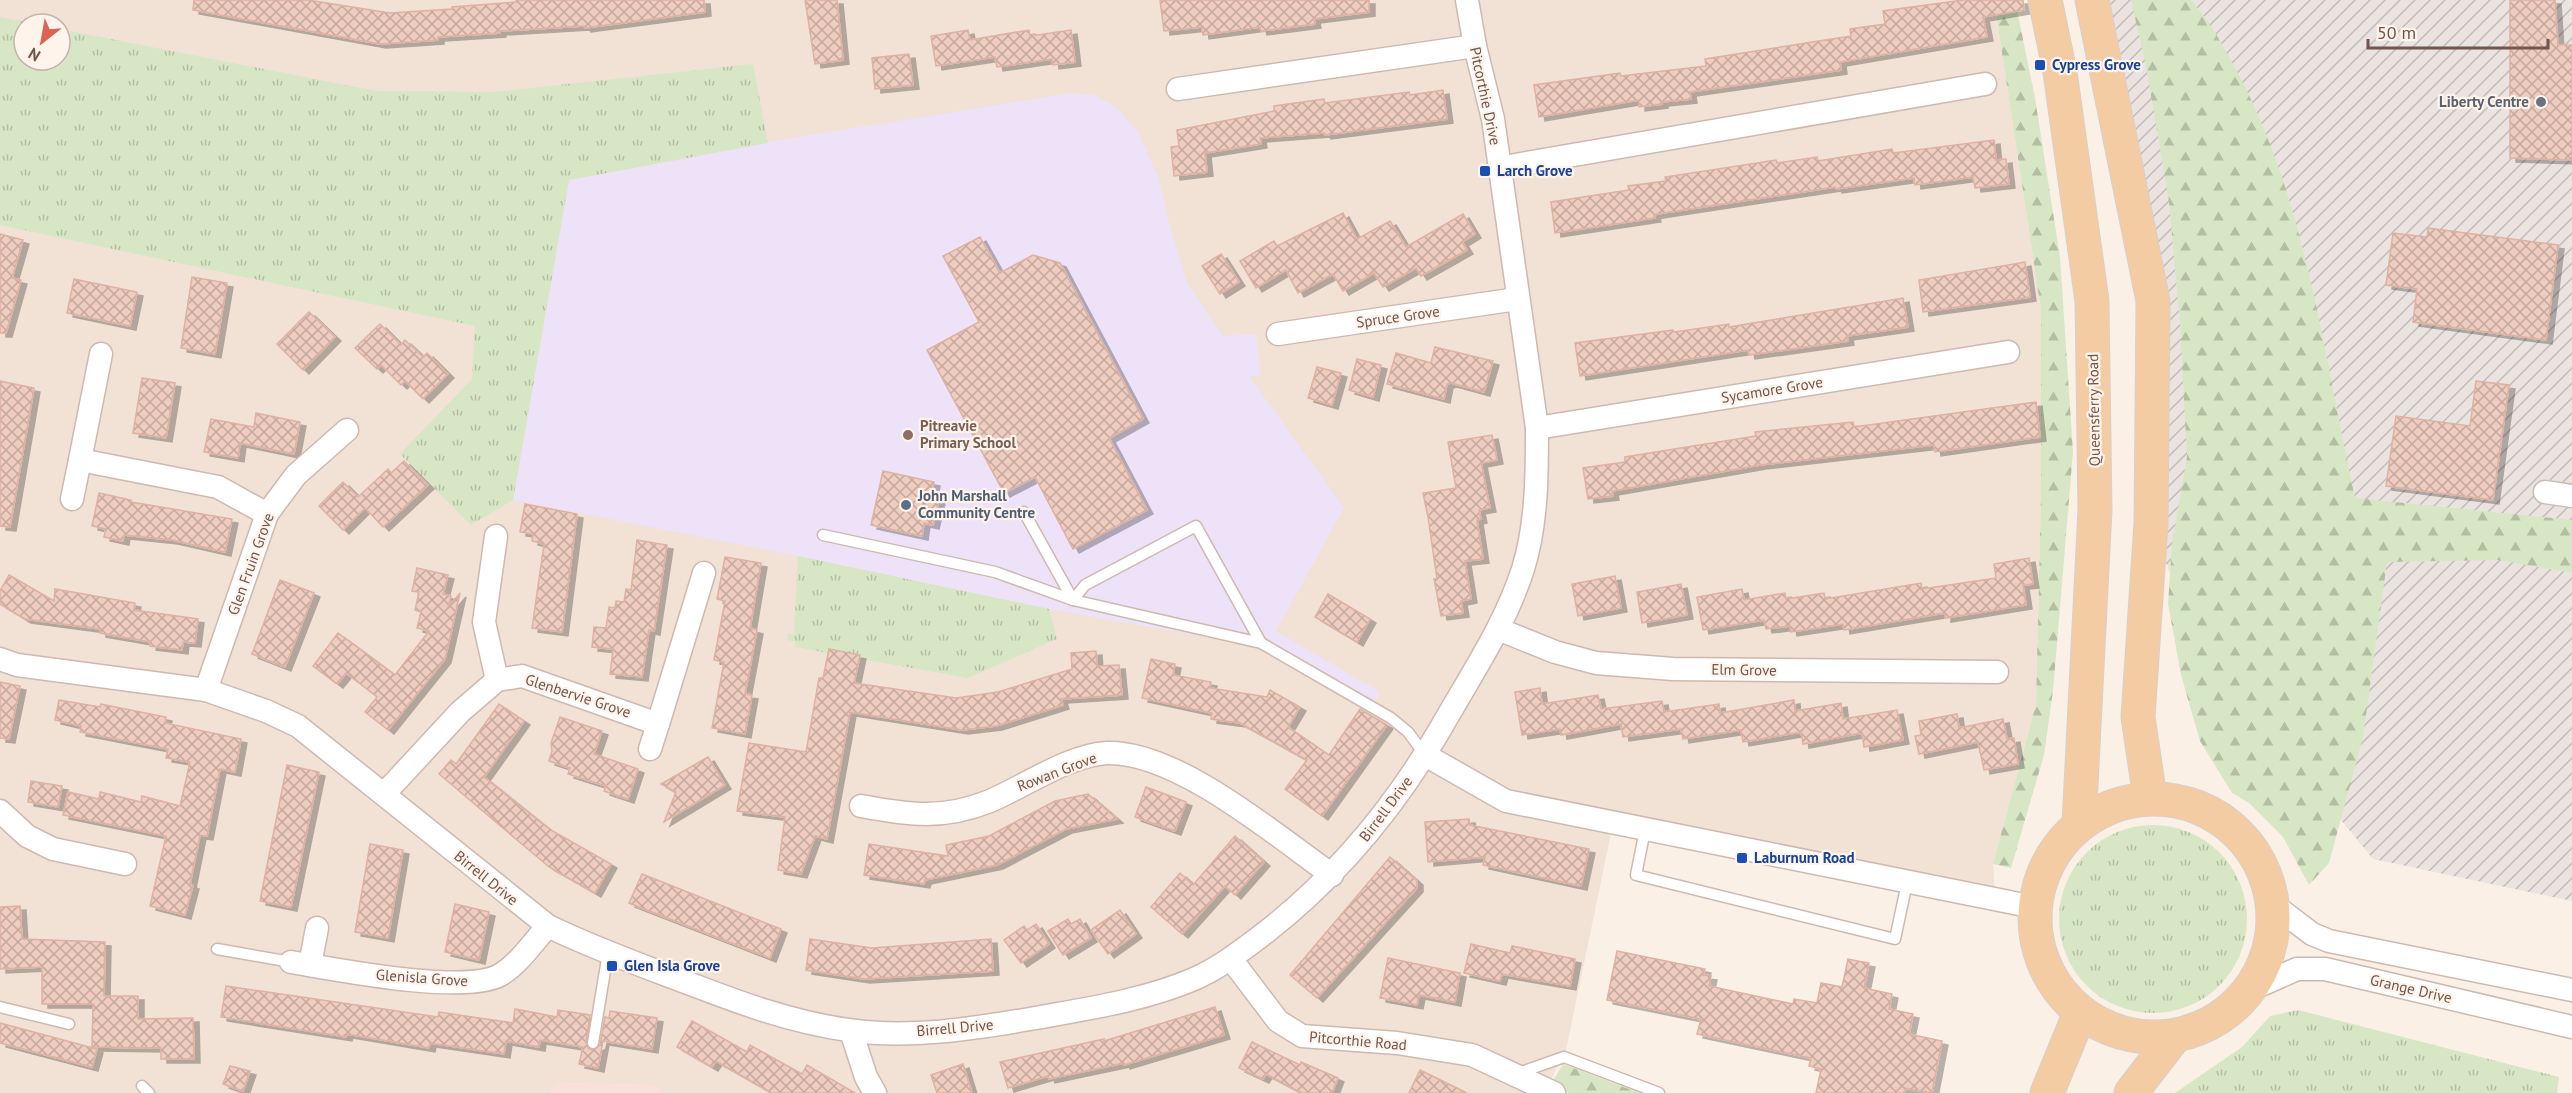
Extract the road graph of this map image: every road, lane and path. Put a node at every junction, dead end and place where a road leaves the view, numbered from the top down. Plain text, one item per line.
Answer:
1 (1467, 0) edge
2 (2045, 0) edge
3 (2092, 0) edge
4 (1475, 46) junction
5 (1985, 84) dead end
6 (1178, 89) dead end
7 (1498, 168) junction
8 (1517, 300) junction
9 (1278, 334) dead end
10 (2008, 352) dead end
11 (101, 354) dead end
12 (1537, 428) junction
13 (347, 430) dead end
14 (80, 460) junction
15 (2544, 492) dead end
16 (2572, 496) edge
17 (72, 499) dead end
18 (1024, 512) dead end
19 (267, 514) junction
20 (823, 535) dead end
21 (496, 536) dead end
22 (704, 573) dead end
23 (1072, 600) junction
24 (1498, 628) junction
25 (1261, 643) junction
26 (0, 659) edge
27 (1997, 672) dead end
28 (497, 680) junction
29 (206, 690) junction
30 (658, 724) junction
31 (650, 749) dead end
32 (1425, 755) junction
33 (384, 794) junction
34 (2150, 798) junction
35 (861, 806) dead end
36 (0, 811) edge
37 (2079, 824) junction
38 (1645, 830) junction
39 (125, 864) dead end
40 (1332, 875) junction
41 (1907, 883) junction
42 (2274, 905) junction
43 (2034, 907) junction
44 (548, 926) junction
45 (317, 928) dead end
46 (218, 949) dead end
47 (608, 953) junction
48 (1231, 959) junction
49 (300, 963) junction
50 (2252, 989) junction
51 (2572, 990) edge
52 (0, 1007) edge
53 (2080, 1013) junction
54 (69, 1024) dead end
55 (2572, 1027) edge
56 (851, 1031) junction
57 (2174, 1037) junction
58 (593, 1044) dead end
59 (1516, 1074) junction
60 (875, 1093) edge
61 (1554, 1093) edge
62 (1659, 1093) edge
63 (2047, 1093) edge
64 (2132, 1093) edge

1 - 4 street, Pitcorthie Drive
2 - 37 main road, Queensferry Road
3 - 34 main road
4 - 6 street
4 - 7 street, Pitcorthie Drive
5 - 7 street
7 - 8 street, Pitcorthie Drive
8 - 9 street, Spruce Grove
8 - 12 street, Birrell Drive
10 - 12 street, Sycamore Grove
11 - 14 street
12 - 24 street, Birrell Drive
13 - 19 street, Glen Fruin Grove
14 - 17 street
14 - 19 street
15 - 16 street
18 - 23 lane
19 - 29 street, Glen Fruin Grove
20 - 23 lane
21 - 28 street
22 - 30 street
23 - 25 lane
23 - 25 lane
24 - 27 street, Elm Grove
24 - 32 street, Birrell Drive
25 - 32 lane
26 - 29 street, Birrell Drive
28 - 30 street, Glenbervie Grove
28 - 33 street
29 - 33 street, Birrell Drive
30 - 31 street
32 - 38 street
32 - 40 street, Birrell Drive
33 - 44 street, Birrell Drive
34 - 37 main road
34 - 42 main road
35 - 40 street, Rowan Grove
36 - 39 street
37 - 43 main road
38 - 41 street
38 - 41 lane
40 - 48 street, Birrell Drive
41 - 43 street
42 - 50 main road
42 - 51 street, Grange Drive
43 - 53 main road
44 - 47 street, Birrell Drive
44 - 49 street, Glenisla Grove
45 - 49 street
46 - 49 lane
47 - 56 street, Birrell Drive
47 - 58 lane
48 - 56 street, Birrell Drive
48 - 59 street, Pitcorthie Road
50 - 55 street, Grange Drive
50 - 57 main road
52 - 54 lane
53 - 57 main road
53 - 63 main road
56 - 60 street
57 - 64 main road
59 - 61 street, Pitcorthie Road
59 - 62 lane

